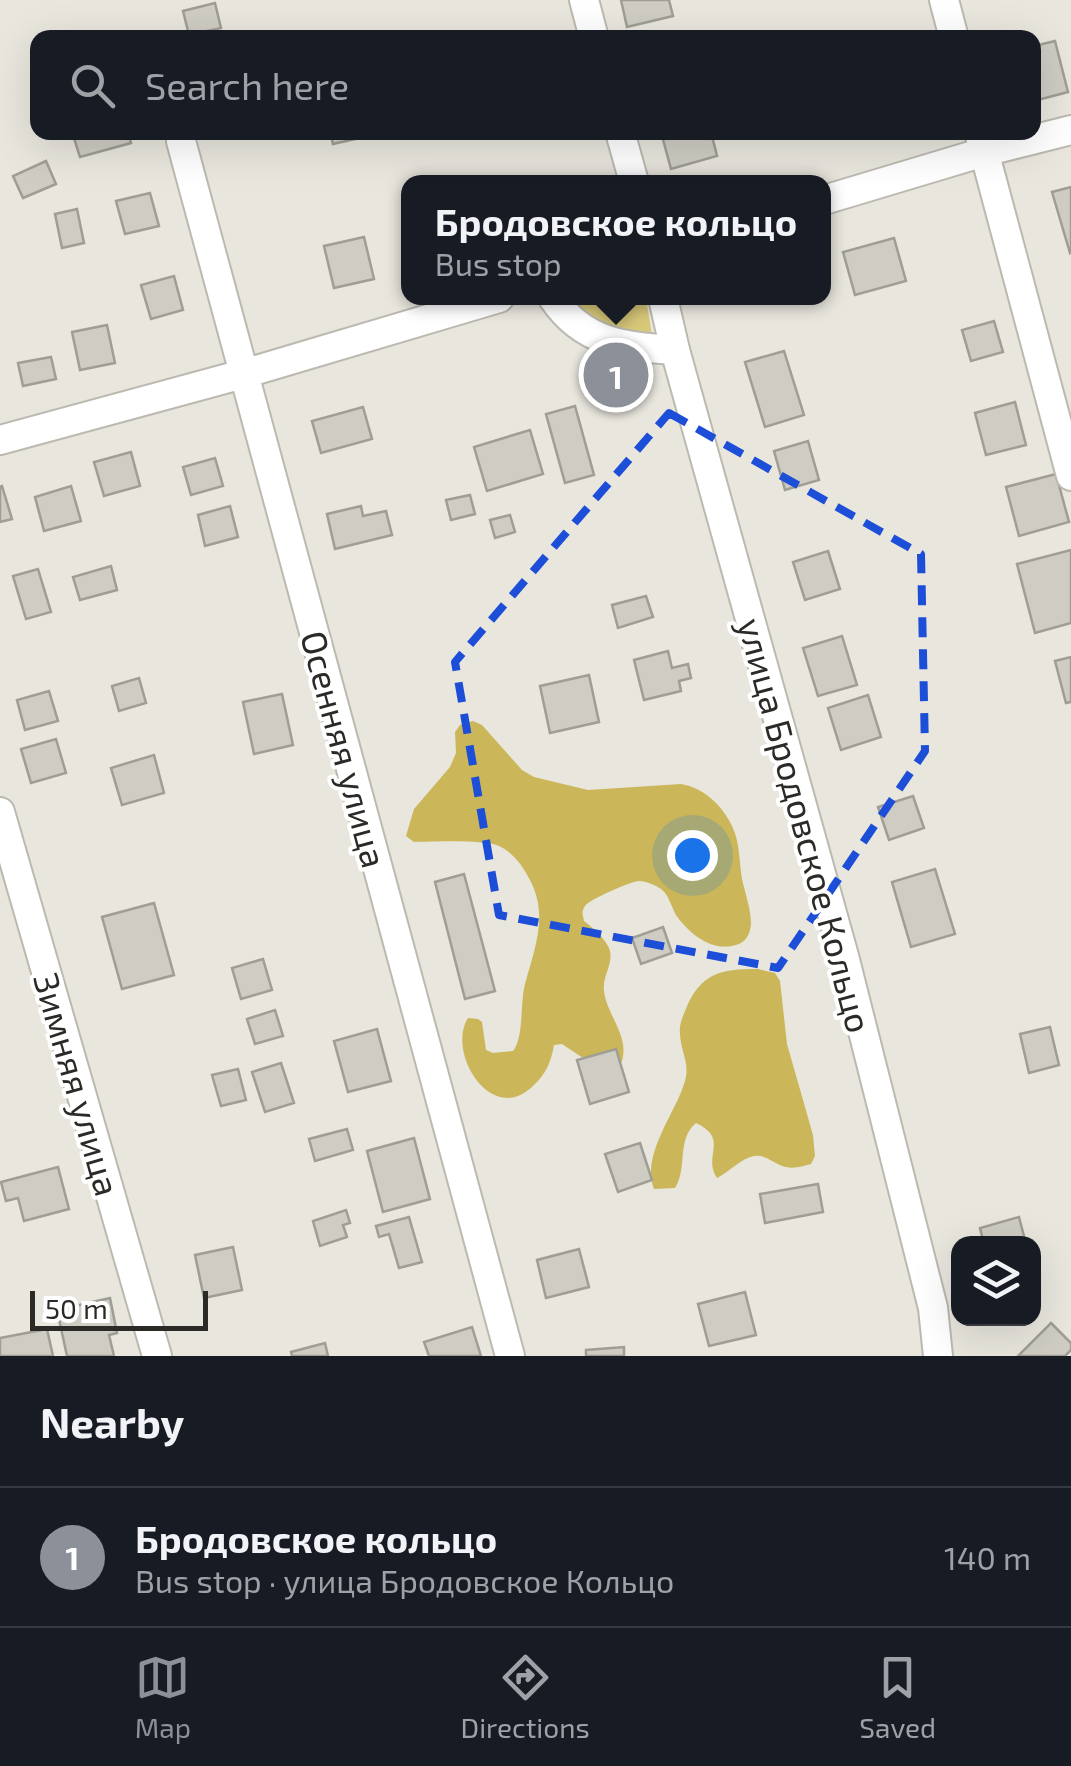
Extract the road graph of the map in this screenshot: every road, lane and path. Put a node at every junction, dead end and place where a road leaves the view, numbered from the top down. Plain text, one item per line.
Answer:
1 (584, 0) edge
2 (944, 0) edge
3 (592, 30) edge
4 (952, 30) edge
5 (1071, 130) edge
6 (1041, 134) edge
7 (622, 140) edge
8 (182, 142) dead end
9 (982, 142) edge
10 (632, 175) edge
11 (831, 197) edge
12 (476, 305) edge
13 (558, 305) edge
14 (664, 305) edge
15 (674, 350) junction
16 (244, 374) junction
17 (0, 440) edge
18 (1071, 476) edge
19 (0, 812) edge
20 (157, 1356) edge
21 (510, 1356) edge
22 (938, 1356) edge

1 - 3 street
2 - 4 street
5 - 6 street
7 - 10 street
8 - 16 street, Осенняя улица
9 - 11 street
9 - 18 street
12 - 16 street
13 - 15 street
14 - 15 street, улица Бродовское Кольцо
15 - 22 street, улица Бродовское Кольцо
16 - 17 street
16 - 21 street, Осенняя улица
19 - 20 street, Зимняя улица

